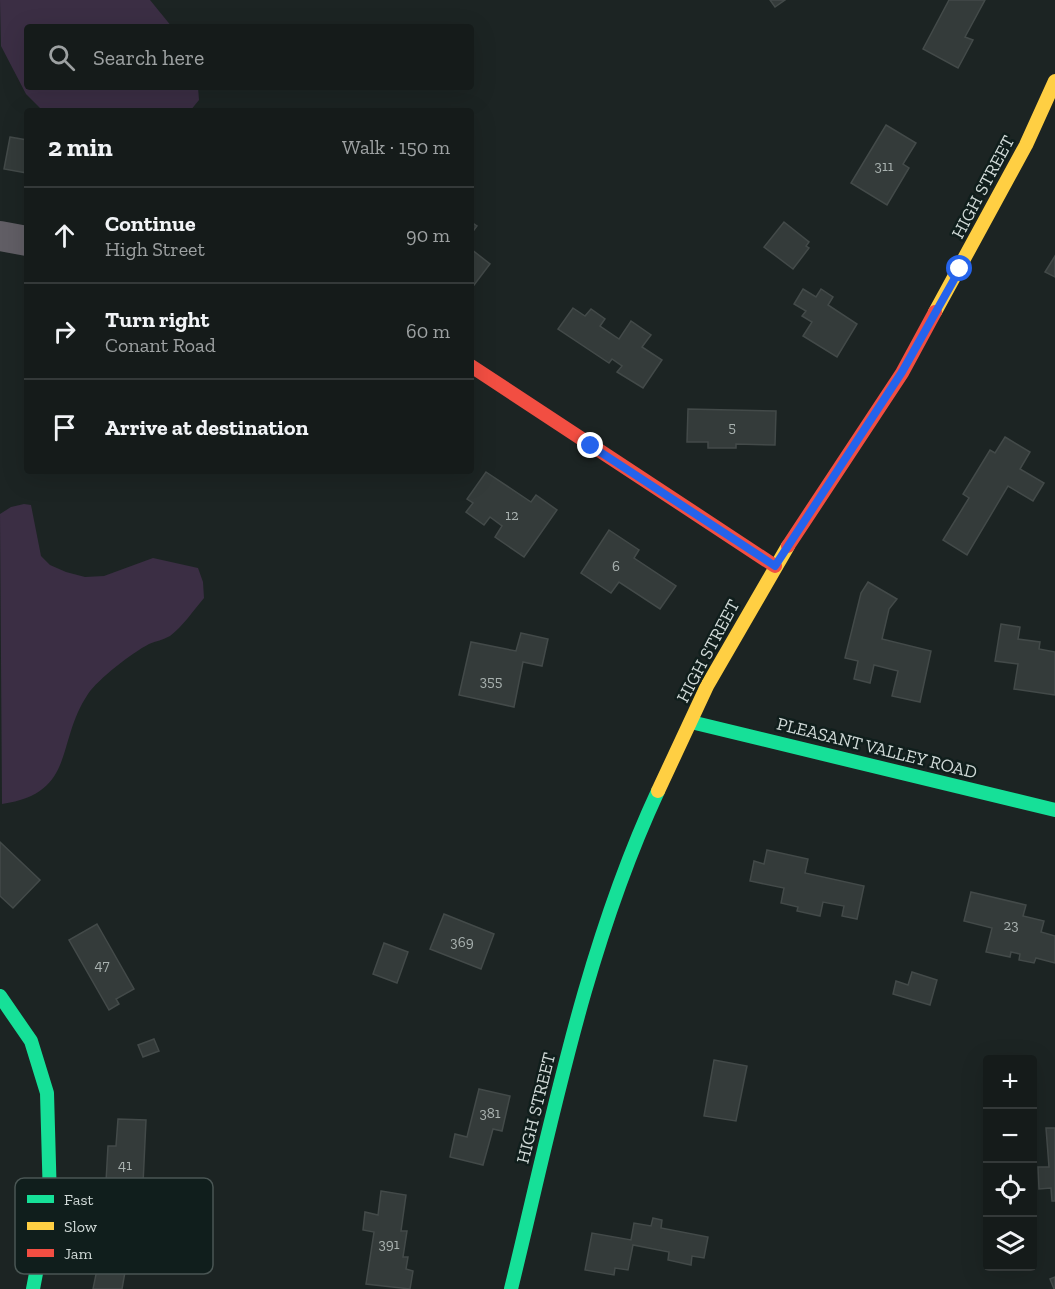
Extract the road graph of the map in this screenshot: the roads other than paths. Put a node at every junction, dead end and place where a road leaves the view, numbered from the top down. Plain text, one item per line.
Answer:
1 (1055, 81) edge
2 (0, 236) edge
3 (24, 240) edge
4 (474, 368) edge
5 (775, 566) junction
6 (691, 722) junction
7 (1055, 810) edge
8 (0, 996) edge
9 (49, 1178) edge
10 (36, 1274) edge
11 (33, 1289) edge
12 (511, 1289) edge

1 - 5 main road, HIGH STREET
2 - 3 street
4 - 5 main road
5 - 6 main road, HIGH STREET
6 - 7 main road, PLEASANT VALLEY ROAD
6 - 12 main road, HIGH STREET
8 - 9 main road
10 - 11 main road

